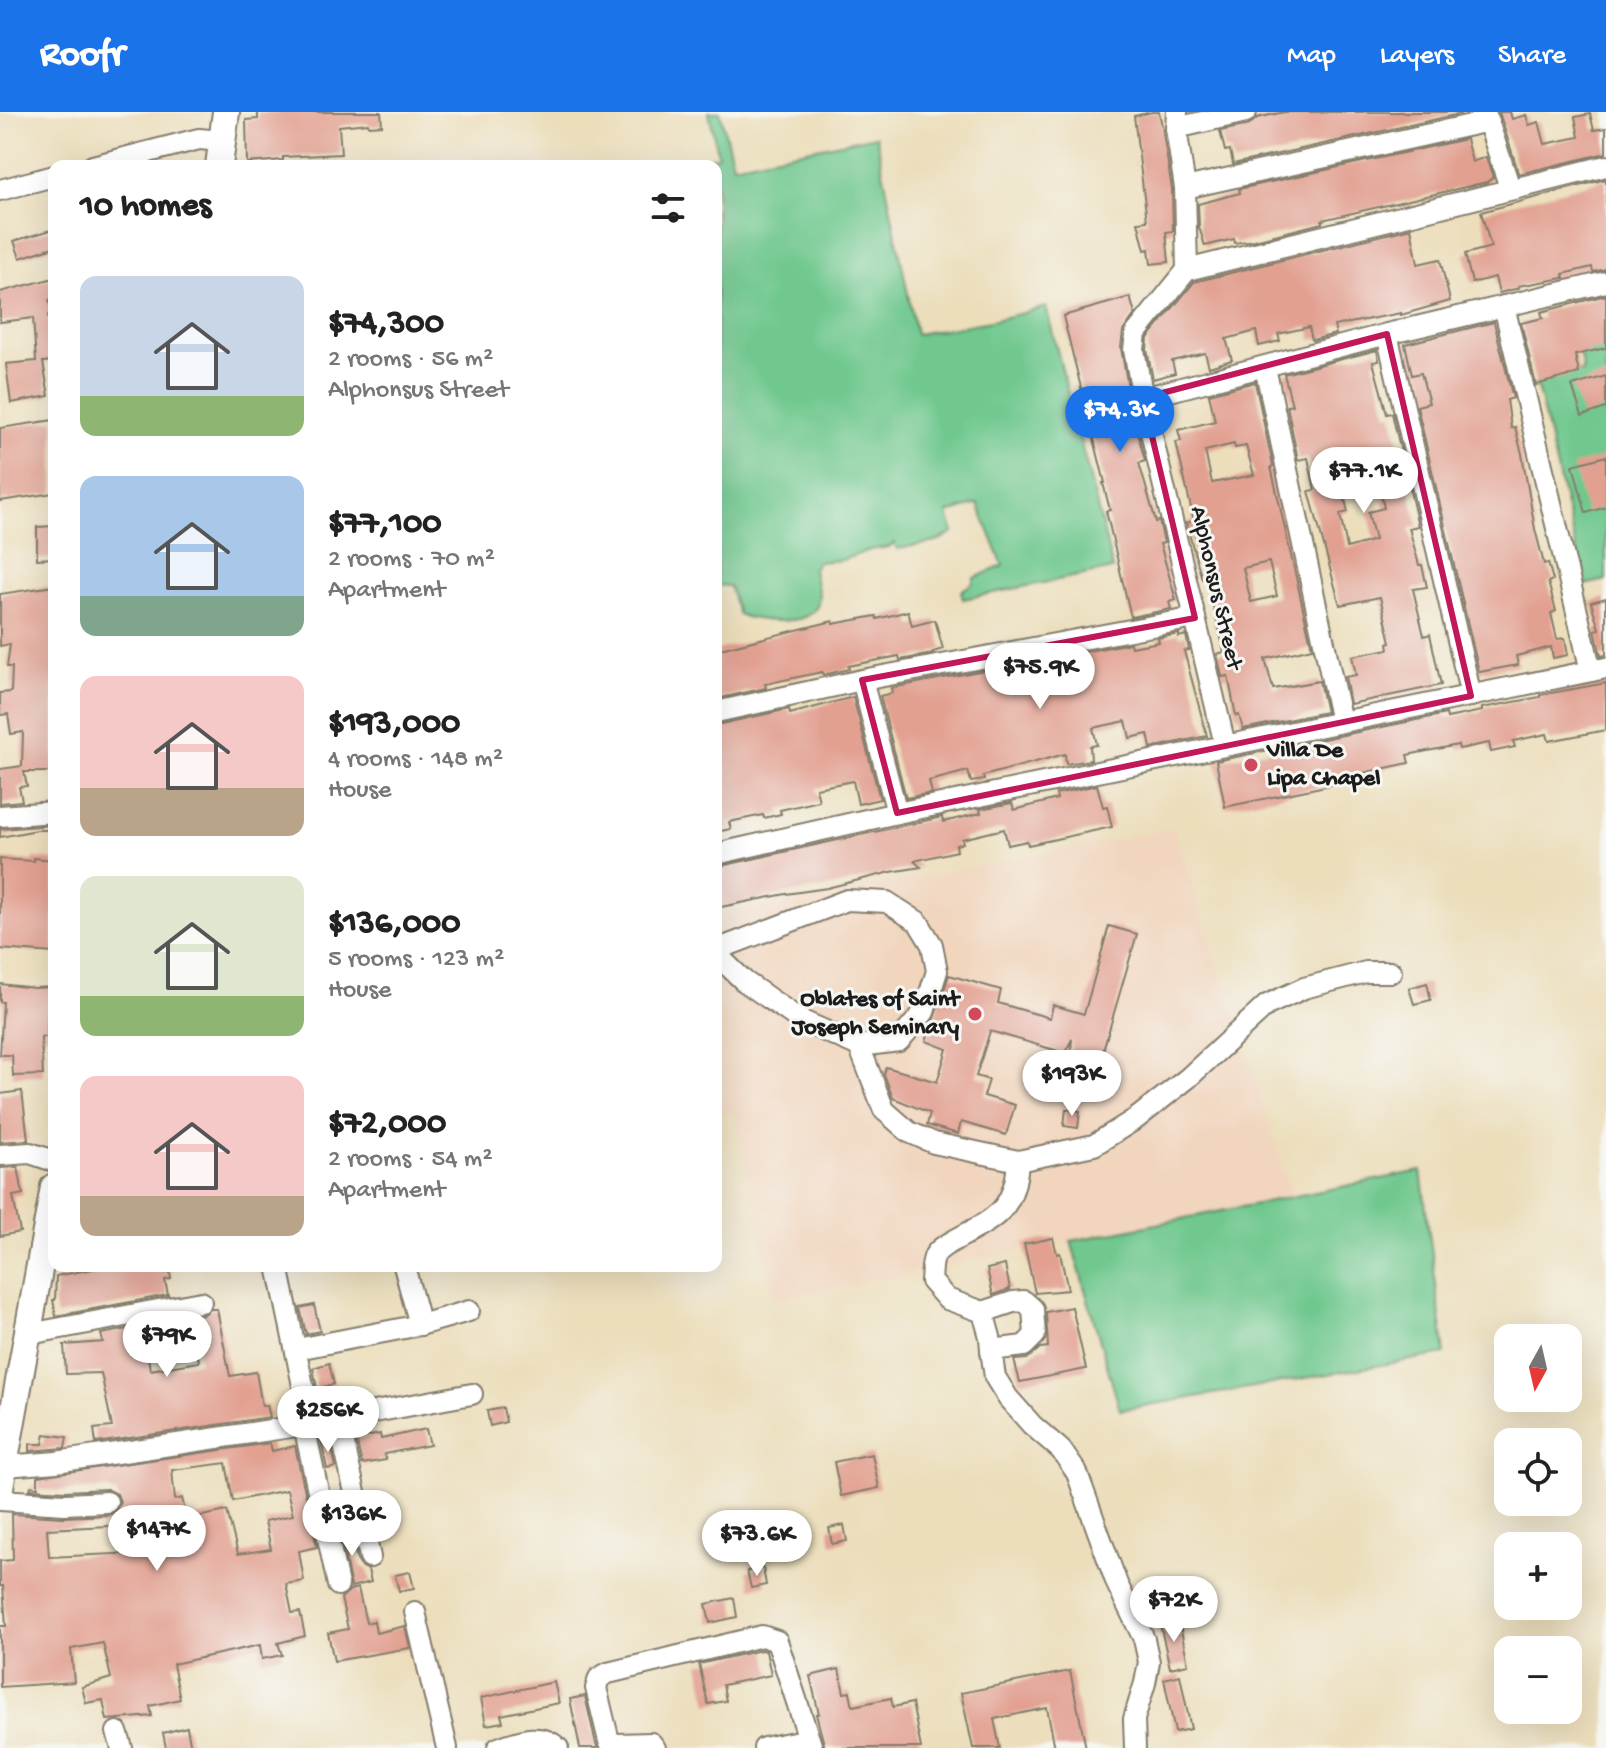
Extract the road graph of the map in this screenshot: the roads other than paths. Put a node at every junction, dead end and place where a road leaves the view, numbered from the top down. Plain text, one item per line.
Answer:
1 (226, 112) edge
2 (1246, 112) edge
3 (1487, 117) edge
4 (1176, 120) edge
5 (220, 154) edge
6 (117, 160) edge
7 (1606, 166) edge
8 (48, 177) edge
9 (6, 185) edge
10 (1185, 188) junction
11 (1510, 188) junction
12 (1187, 270) junction
13 (1606, 282) edge
14 (1504, 306) junction
15 (1387, 334) junction
16 (1265, 367) junction
17 (1143, 398) junction
18 (1195, 618) junction
19 (1599, 669) edge
20 (862, 680) junction
21 (1471, 696) junction
22 (722, 711) edge
23 (1341, 722) junction
24 (1225, 745) junction
25 (48, 812) edge
26 (897, 813) junction
27 (0, 816) edge
28 (722, 853) edge
29 (722, 950) edge
30 (722, 958) edge
31 (1391, 972) dead end
32 (859, 1046) junction
33 (0, 1155) edge
34 (48, 1159) edge
35 (1018, 1161) junction
36 (48, 1222) edge
37 (279, 1272) edge
38 (406, 1272) edge
39 (201, 1302) dead end
40 (469, 1311) dead end
41 (983, 1312) junction
42 (420, 1325) junction
43 (29, 1334) junction
44 (297, 1349) junction
45 (991, 1350) junction
46 (472, 1394) dead end
47 (338, 1419) junction
48 (6, 1423) edge
49 (307, 1424) junction
50 (3, 1468) edge
51 (0, 1500) edge
52 (107, 1502) dead end
53 (370, 1557) dead end
54 (338, 1585) dead end
55 (415, 1612) dead end
56 (810, 1744) edge
57 (447, 1748) edge
58 (498, 1748) edge
59 (558, 1748) edge
60 (655, 1748) edge
61 (764, 1748) edge
62 (1135, 1748) edge

1 - 5 main road
2 - 4 street
3 - 10 street
3 - 11 street
4 - 10 street
5 - 6 street
7 - 11 street
8 - 9 street
10 - 12 street
11 - 12 street
12 - 17 street, Alphonsus Street
13 - 14 street
14 - 15 street
14 - 19 street
15 - 16 street
15 - 21 street
16 - 17 street
16 - 23 street
17 - 18 street, Alphonsus Street
18 - 20 street
18 - 24 street, Alphonsus Street
19 - 21 street
20 - 22 street
20 - 26 street
21 - 23 street
23 - 24 street
24 - 26 street
25 - 27 street
26 - 28 street
29 - 32 street
30 - 32 street
31 - 35 street
32 - 35 street
33 - 34 street
35 - 41 street
36 - 43 main road
37 - 44 street
38 - 42 street
39 - 43 street
40 - 42 street
41 - 45 street
41 - 45 street
42 - 44 street
43 - 48 main road
44 - 49 street
45 - 62 street
46 - 47 street
47 - 49 street
47 - 53 street
48 - 50 main road
49 - 50 street
49 - 54 street
51 - 52 street
55 - 57 street
56 - 60 street
56 - 61 street
58 - 59 street

